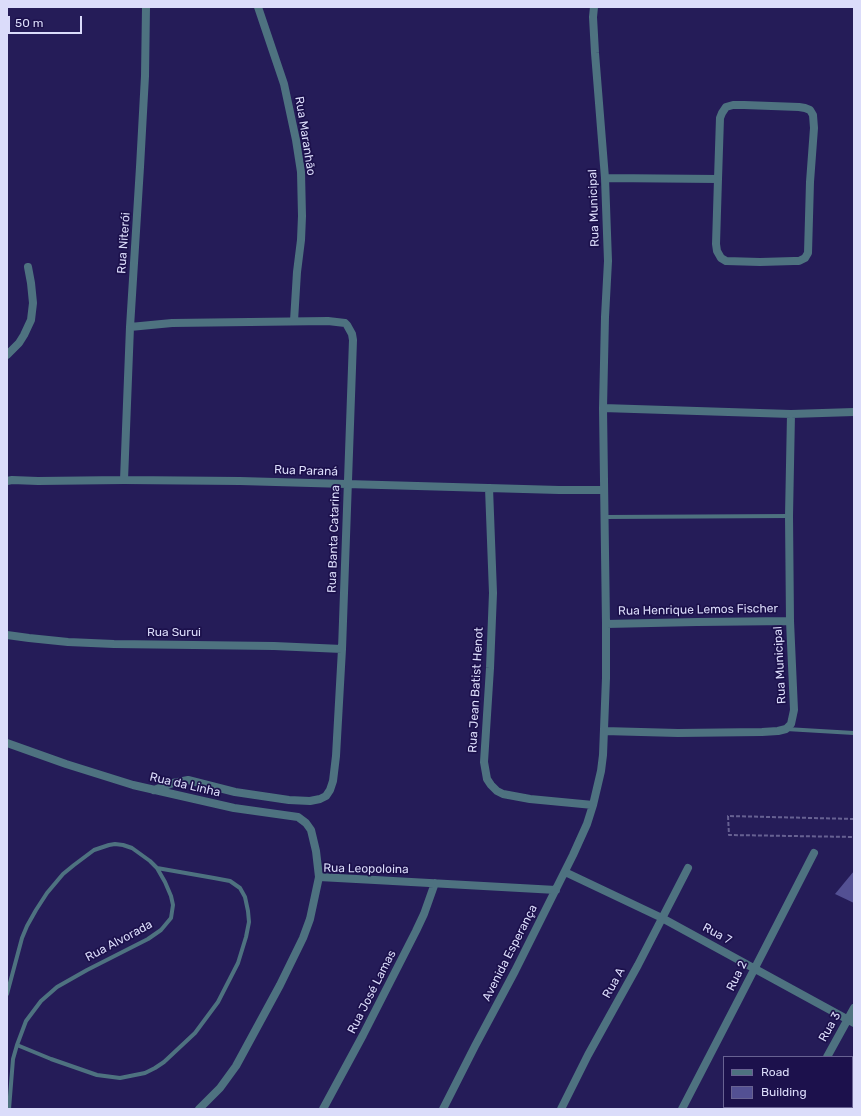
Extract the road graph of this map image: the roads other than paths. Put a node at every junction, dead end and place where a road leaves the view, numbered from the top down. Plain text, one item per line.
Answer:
1 (146, 7) edge
2 (258, 7) edge
3 (594, 7) edge
4 (605, 178) junction
5 (718, 179) junction
6 (28, 267) dead end
7 (294, 321) junction
8 (130, 327) junction
9 (7, 355) edge
10 (603, 408) junction
11 (854, 412) edge
12 (791, 414) junction
13 (124, 480) junction
14 (7, 481) edge
15 (348, 484) junction
16 (489, 488) junction
17 (604, 490) junction
18 (789, 516) junction
19 (604, 517) junction
20 (790, 620) junction
21 (606, 624) junction
22 (7, 635) edge
23 (342, 649) junction
24 (786, 729) junction
25 (604, 731) junction
26 (854, 733) edge
27 (7, 743) edge
28 (154, 790) junction
29 (593, 805) junction
30 (814, 853) dead end
31 (157, 868) junction
32 (688, 868) dead end
33 (565, 872) junction
34 (318, 877) junction
35 (435, 883) junction
36 (556, 890) junction
37 (662, 918) junction
38 (755, 968) junction
39 (7, 994) edge
40 (854, 1008) edge
41 (851, 1021) edge
42 (17, 1045) junction
43 (828, 1056) edge
44 (9, 1109) edge
45 (199, 1109) edge
46 (323, 1109) edge
47 (442, 1109) edge
48 (561, 1109) edge
49 (682, 1109) edge

1 - 8 street, Rua Niterói
2 - 7 street, Rua Maranhão
3 - 4 street, Rua Municipal
4 - 5 street
4 - 10 street, Rua Municipal
5 - 5 street
6 - 9 street
7 - 8 street, Rua Banta Catarina
7 - 15 street, Rua Banta Catarina
8 - 13 street, Rua Niterói
10 - 12 street
10 - 17 street, Rua Municipal
11 - 12 street
12 - 18 street, Rua Municipal
13 - 14 street, Rua Paraná
13 - 15 street, Rua Paraná
15 - 16 street, Rua Paraná
15 - 23 street, Rua Banta Catarina
16 - 17 street, Rua Paraná
16 - 29 street, Rua Jean Batist Henot
17 - 19 street, Rua Municipal
18 - 19 lane
18 - 20 street, Rua Municipal
19 - 21 street, Rua Municipal
20 - 21 street, Rua Henrique Lemos Fischer
20 - 24 street, Rua Municipal
21 - 25 street, Rua Municipal
22 - 23 street, Rua Surui
23 - 28 street, Rua Banta Catarina
24 - 25 street
24 - 26 lane
25 - 29 street, Rua Municipal
27 - 28 street, Rua da Linha
28 - 34 street, Rua da Linha
29 - 33 street, Avenida Esperança
30 - 38 street, Rua 2
31 - 39 lane, Rua Alvorada
31 - 42 lane, Rua Alvorada
31 - 42 lane
32 - 37 street, Rua A
33 - 36 street, Avenida Esperança
33 - 37 street, Rua 7
34 - 35 street, Rua Leopoloina
34 - 45 street, Rua Leopoloina
35 - 36 street, Rua Leopoloina
35 - 46 street, Rua José Lamas
36 - 47 street, Avenida Esperança
37 - 38 street, Rua 7
37 - 48 street, Rua A
38 - 41 street, Rua 7
38 - 49 street, Rua 2
40 - 41 street, Rua 3
41 - 43 street, Rua 3
42 - 44 lane, Rua Alvorada

